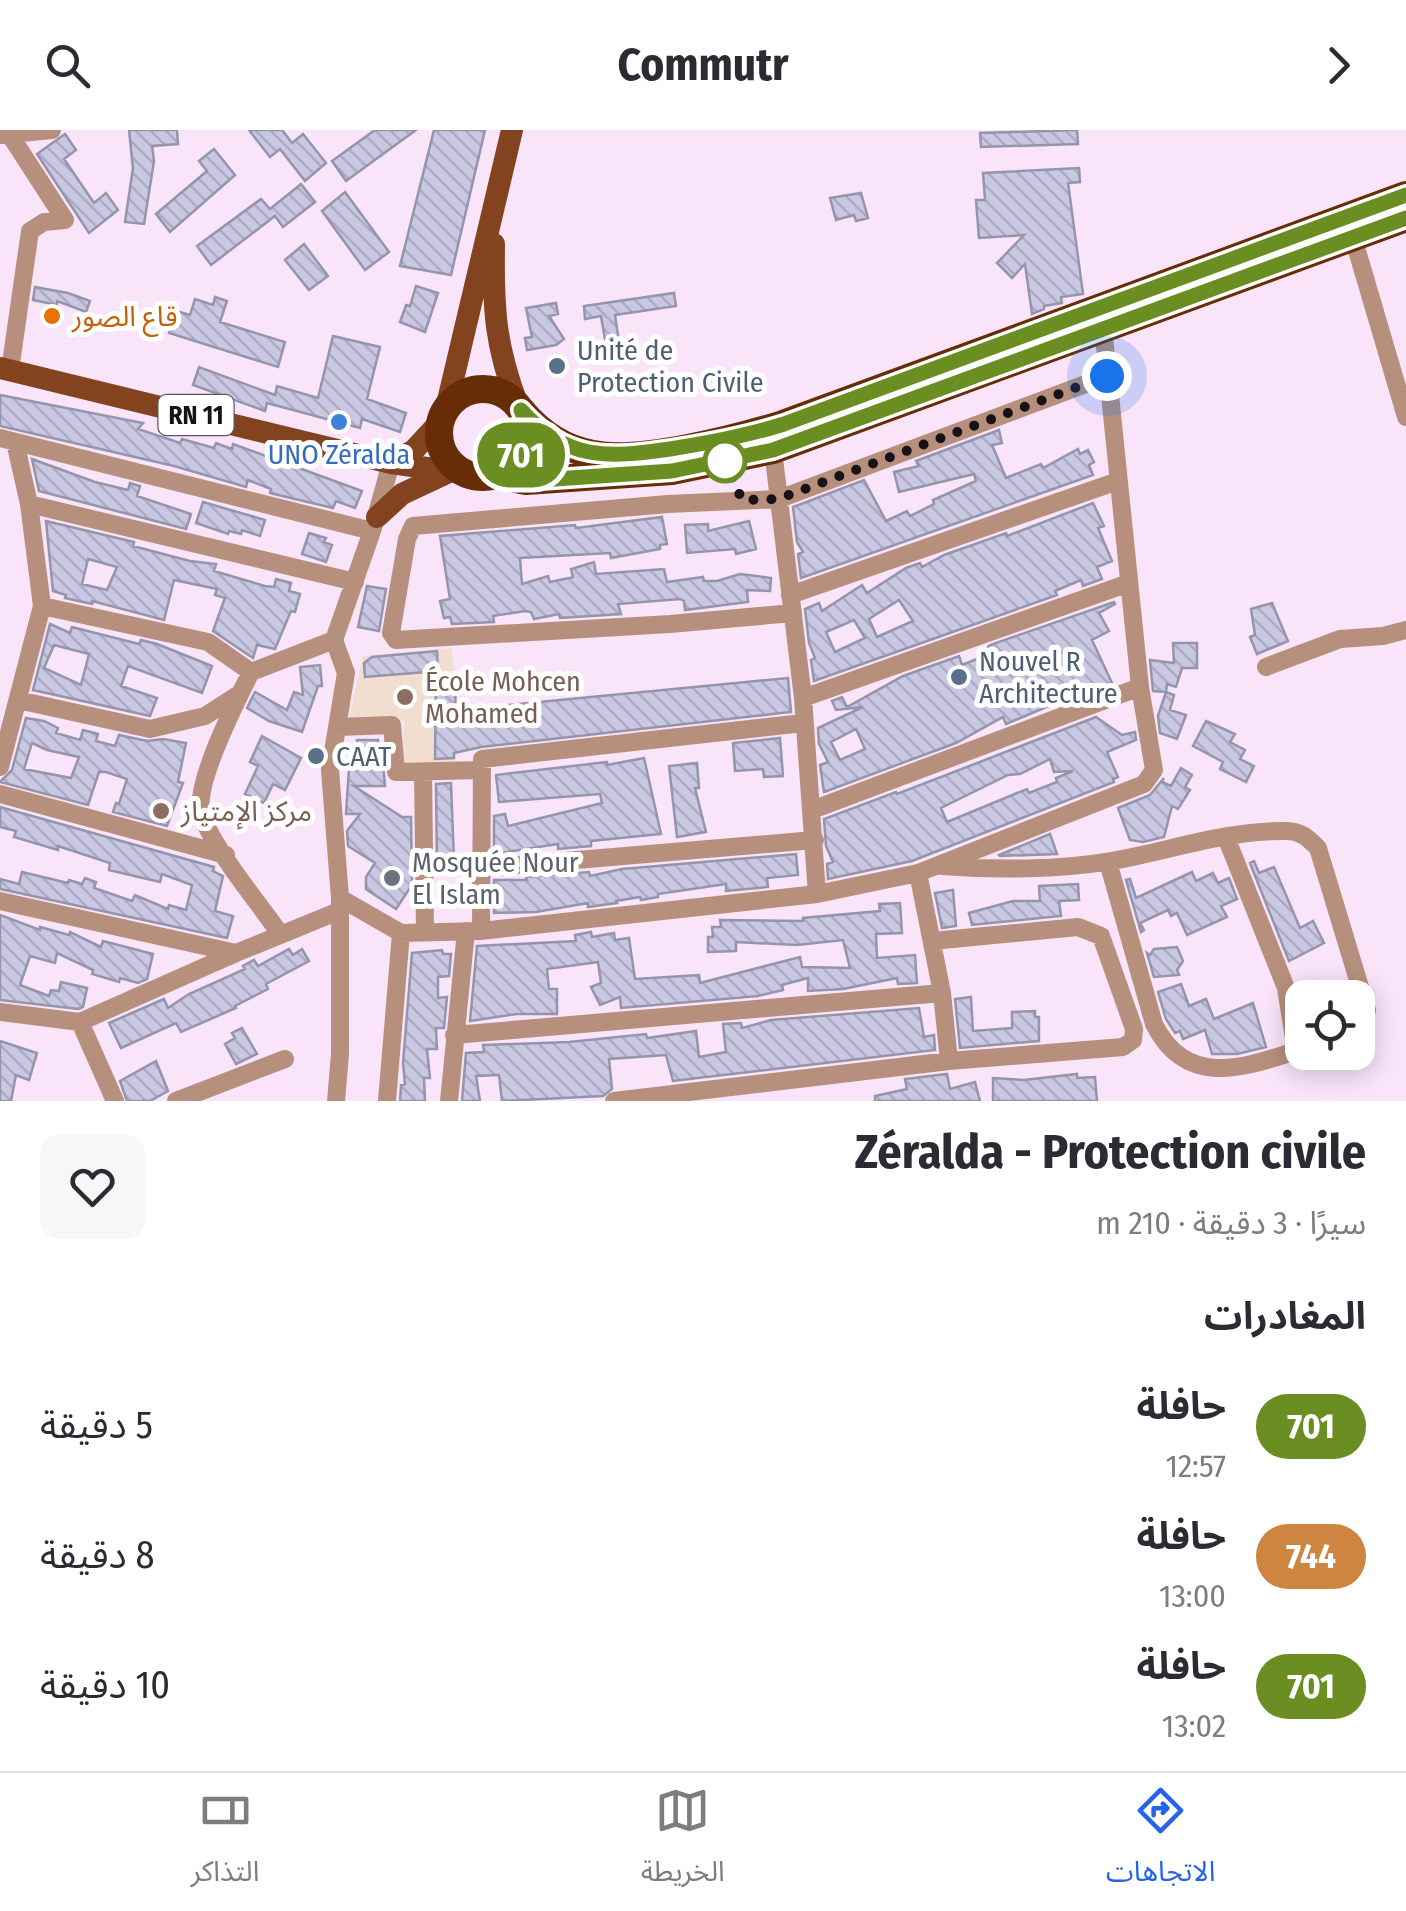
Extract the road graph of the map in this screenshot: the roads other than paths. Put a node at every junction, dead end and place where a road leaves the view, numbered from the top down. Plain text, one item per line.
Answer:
1 (52, 130) edge
2 (512, 130) edge
3 (5, 135) edge
4 (495, 191) junction
5 (1406, 195) edge
6 (1406, 218) edge
7 (1353, 237) junction
8 (1103, 327) junction
9 (464, 337) junction
10 (5, 369) edge
11 (505, 371) junction
12 (1107, 376) junction
13 (520, 408) junction
14 (444, 415) junction
15 (1406, 417) edge
16 (8, 440) edge
17 (773, 450) junction
18 (392, 463) junction
19 (471, 474) junction
20 (1118, 481) junction
21 (778, 499) junction
22 (29, 504) junction
23 (374, 524) junction
24 (355, 582) junction
25 (1128, 583) junction
26 (791, 604) junction
27 (42, 606) junction
28 (1406, 630) edge
29 (334, 640) junction
30 (1266, 666) dead end
31 (251, 672) junction
32 (1140, 687) junction
33 (240, 694) junction
34 (803, 698) junction
35 (18, 700) junction
36 (803, 723) junction
37 (338, 726) junction
38 (0, 767) edge
39 (482, 770) junction
40 (422, 772) junction
41 (0, 794) edge
42 (812, 810) junction
43 (1226, 837) junction
44 (815, 840) junction
45 (226, 854) junction
46 (1108, 862) junction
47 (938, 866) junction
48 (482, 868) junction
49 (918, 873) junction
50 (818, 894) junction
51 (0, 901) edge
52 (339, 904) junction
53 (474, 931) junction
54 (426, 932) junction
55 (280, 934) junction
56 (400, 934) junction
57 (932, 941) junction
58 (236, 953) junction
59 (1358, 980) edge
60 (1285, 985) edge
61 (942, 992) junction
62 (0, 1012) edge
63 (80, 1022) junction
64 (454, 1035) junction
65 (1285, 1054) edge
66 (285, 1059) dead end
67 (950, 1061) junction
68 (115, 1101) edge
69 (176, 1101) edge
70 (336, 1101) edge
71 (387, 1101) edge
72 (449, 1101) edge
73 (614, 1101) edge

1 - 3 street
2 - 4 main road
3 - 10 street
4 - 9 main road
4 - 11 main road
5 - 13 highway
6 - 7 highway, RN 11
7 - 8 highway, RN 11
7 - 15 street
8 - 12 street
8 - 17 highway, RN 11
9 - 11 main road
9 - 14 main road
10 - 18 main road, RN 11
11 - 13 main road
12 - 20 street
12 - 21 street
13 - 14 highway
13 - 19 highway
14 - 18 main road
14 - 19 highway
16 - 22 street
16 - 23 street
17 - 19 highway, RN 11
17 - 21 street
18 - 19 main road, RN 11
18 - 23 street
19 - 23 main road
20 - 25 street
20 - 26 street
21 - 26 street
21 - 26 street
22 - 24 street
22 - 27 street
23 - 24 street
24 - 29 street
25 - 32 street
25 - 34 street
26 - 34 street
27 - 31 street
27 - 35 street
28 - 30 street
29 - 31 street
29 - 37 street
31 - 33 street
32 - 42 street
32 - 47 street
33 - 35 street
33 - 45 street
34 - 36 street
35 - 38 street
36 - 39 street
36 - 42 street
37 - 40 street
37 - 52 street
39 - 40 street
39 - 48 street
40 - 54 street
41 - 45 street
42 - 44 street
43 - 46 street
43 - 59 street
43 - 60 street
44 - 48 street
44 - 50 street
45 - 55 street
46 - 47 street
46 - 65 street
47 - 49 street
48 - 53 street
49 - 50 street
49 - 57 street
50 - 53 street
51 - 58 street
52 - 55 street
52 - 56 street
52 - 70 street
53 - 54 street
53 - 64 street
54 - 56 street
55 - 58 street
56 - 71 street
57 - 61 street
57 - 67 street
58 - 63 street
61 - 64 street
61 - 67 street
62 - 63 street
63 - 68 street
64 - 72 street
66 - 69 street
67 - 73 street

